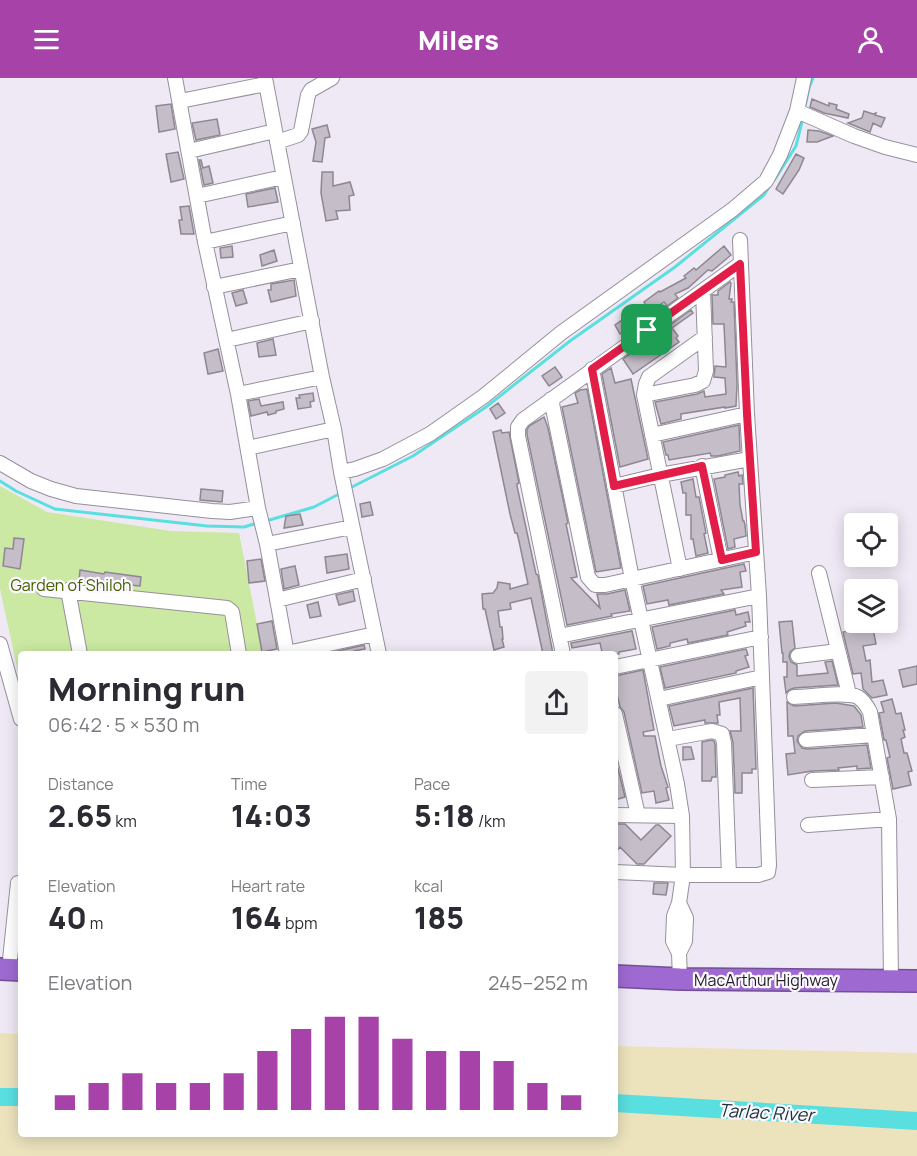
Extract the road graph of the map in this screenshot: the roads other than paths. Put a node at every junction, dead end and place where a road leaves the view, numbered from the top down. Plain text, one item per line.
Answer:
1 (175, 78) edge
2 (332, 78) edge
3 (804, 78) edge
4 (266, 81) edge
5 (180, 101) junction
6 (797, 111) junction
7 (276, 136) junction
8 (189, 151) junction
9 (917, 155) edge
10 (283, 177) junction
11 (197, 196) junction
12 (293, 223) junction
13 (740, 240) dead end
14 (205, 243) junction
15 (740, 264) junction
16 (301, 269) junction
17 (214, 287) junction
18 (702, 291) junction
19 (312, 321) junction
20 (705, 337) junction
21 (227, 340) junction
22 (592, 369) junction
23 (322, 377) junction
24 (238, 394) junction
25 (645, 395) junction
26 (551, 399) junction
27 (747, 414) junction
28 (334, 429) junction
29 (652, 435) junction
30 (248, 448) junction
31 (750, 459) junction
32 (0, 463) edge
33 (702, 466) junction
34 (341, 472) junction
35 (660, 475) junction
36 (614, 486) junction
37 (258, 508) junction
38 (352, 527) junction
39 (267, 544) junction
40 (756, 552) junction
41 (722, 560) junction
42 (680, 569) junction
43 (819, 573) dead end
44 (364, 579) junction
45 (633, 579) junction
46 (44, 588) dead end
47 (68, 590) junction
48 (759, 596) junction
49 (277, 600) junction
50 (641, 620) junction
51 (375, 634) junction
52 (559, 636) junction
53 (761, 637) junction
54 (0, 644) edge
55 (79, 651) edge
56 (238, 651) edge
57 (287, 651) edge
58 (296, 651) edge
59 (379, 651) edge
60 (562, 651) edge
61 (838, 651) junction
62 (798, 656) dead end
63 (650, 660) junction
64 (618, 666) edge
65 (762, 677) junction
66 (849, 694) junction
67 (794, 698) dead end
68 (659, 699) junction
69 (18, 708) edge
70 (618, 727) edge
71 (874, 735) junction
72 (668, 739) junction
73 (806, 741) dead end
74 (882, 777) junction
75 (812, 780) dead end
76 (618, 815) edge
77 (638, 815) junction
78 (682, 816) junction
79 (889, 819) junction
80 (808, 825) dead end
81 (618, 872) edge
82 (682, 875) junction
83 (729, 875) junction
84 (18, 883) dead end
85 (10, 969) edge
86 (618, 976) edge
87 (680, 979) junction
88 (891, 981) junction
89 (917, 981) edge

1 - 5 street
2 - 7 street
3 - 6 street
4 - 5 street
4 - 7 street
5 - 8 street
6 - 9 street
6 - 34 street
7 - 8 street
7 - 10 street
8 - 11 street
10 - 11 street
10 - 12 street
11 - 14 street
12 - 14 street
12 - 16 street
13 - 15 street
14 - 17 street
15 - 18 street
15 - 27 street
16 - 17 street
16 - 19 street
17 - 21 street
18 - 20 street
18 - 22 street
19 - 21 street
19 - 23 street
20 - 25 street
20 - 25 street
21 - 24 street
22 - 26 street
22 - 36 street
23 - 24 street
23 - 28 street
24 - 30 street
25 - 29 street
26 - 45 street
26 - 52 street
27 - 29 street
27 - 31 street
28 - 30 street
28 - 34 street
29 - 35 street
30 - 37 street
31 - 33 street
31 - 40 street
32 - 37 street
33 - 35 street
33 - 41 street
34 - 38 street
35 - 36 street
35 - 42 street
36 - 45 street
37 - 39 street
38 - 39 street
38 - 44 street
39 - 49 street
40 - 41 street
40 - 48 street
41 - 42 street
42 - 45 street
43 - 61 street
44 - 49 street
44 - 51 street
45 - 50 street
46 - 47 street
47 - 55 street
47 - 56 street
48 - 50 street
48 - 53 street
49 - 57 street
50 - 52 street
50 - 63 street
51 - 58 street
51 - 59 street
52 - 60 street
53 - 63 street
53 - 65 street
54 - 69 street
61 - 62 street
61 - 66 street
63 - 64 street
63 - 68 street
65 - 68 street
65 - 83 street
66 - 67 street
66 - 71 street
68 - 72 street
70 - 77 street
71 - 73 street
71 - 74 street
72 - 78 street
72 - 83 street
74 - 75 street
74 - 79 street
76 - 77 street
77 - 78 street
78 - 82 street
79 - 80 street
79 - 88 street
81 - 82 street
82 - 83 street
82 - 87 street
84 - 85 street
86 - 87 highway, MacArthur Highway
87 - 88 highway, MacArthur Highway
88 - 89 highway, MacArthur Highway

